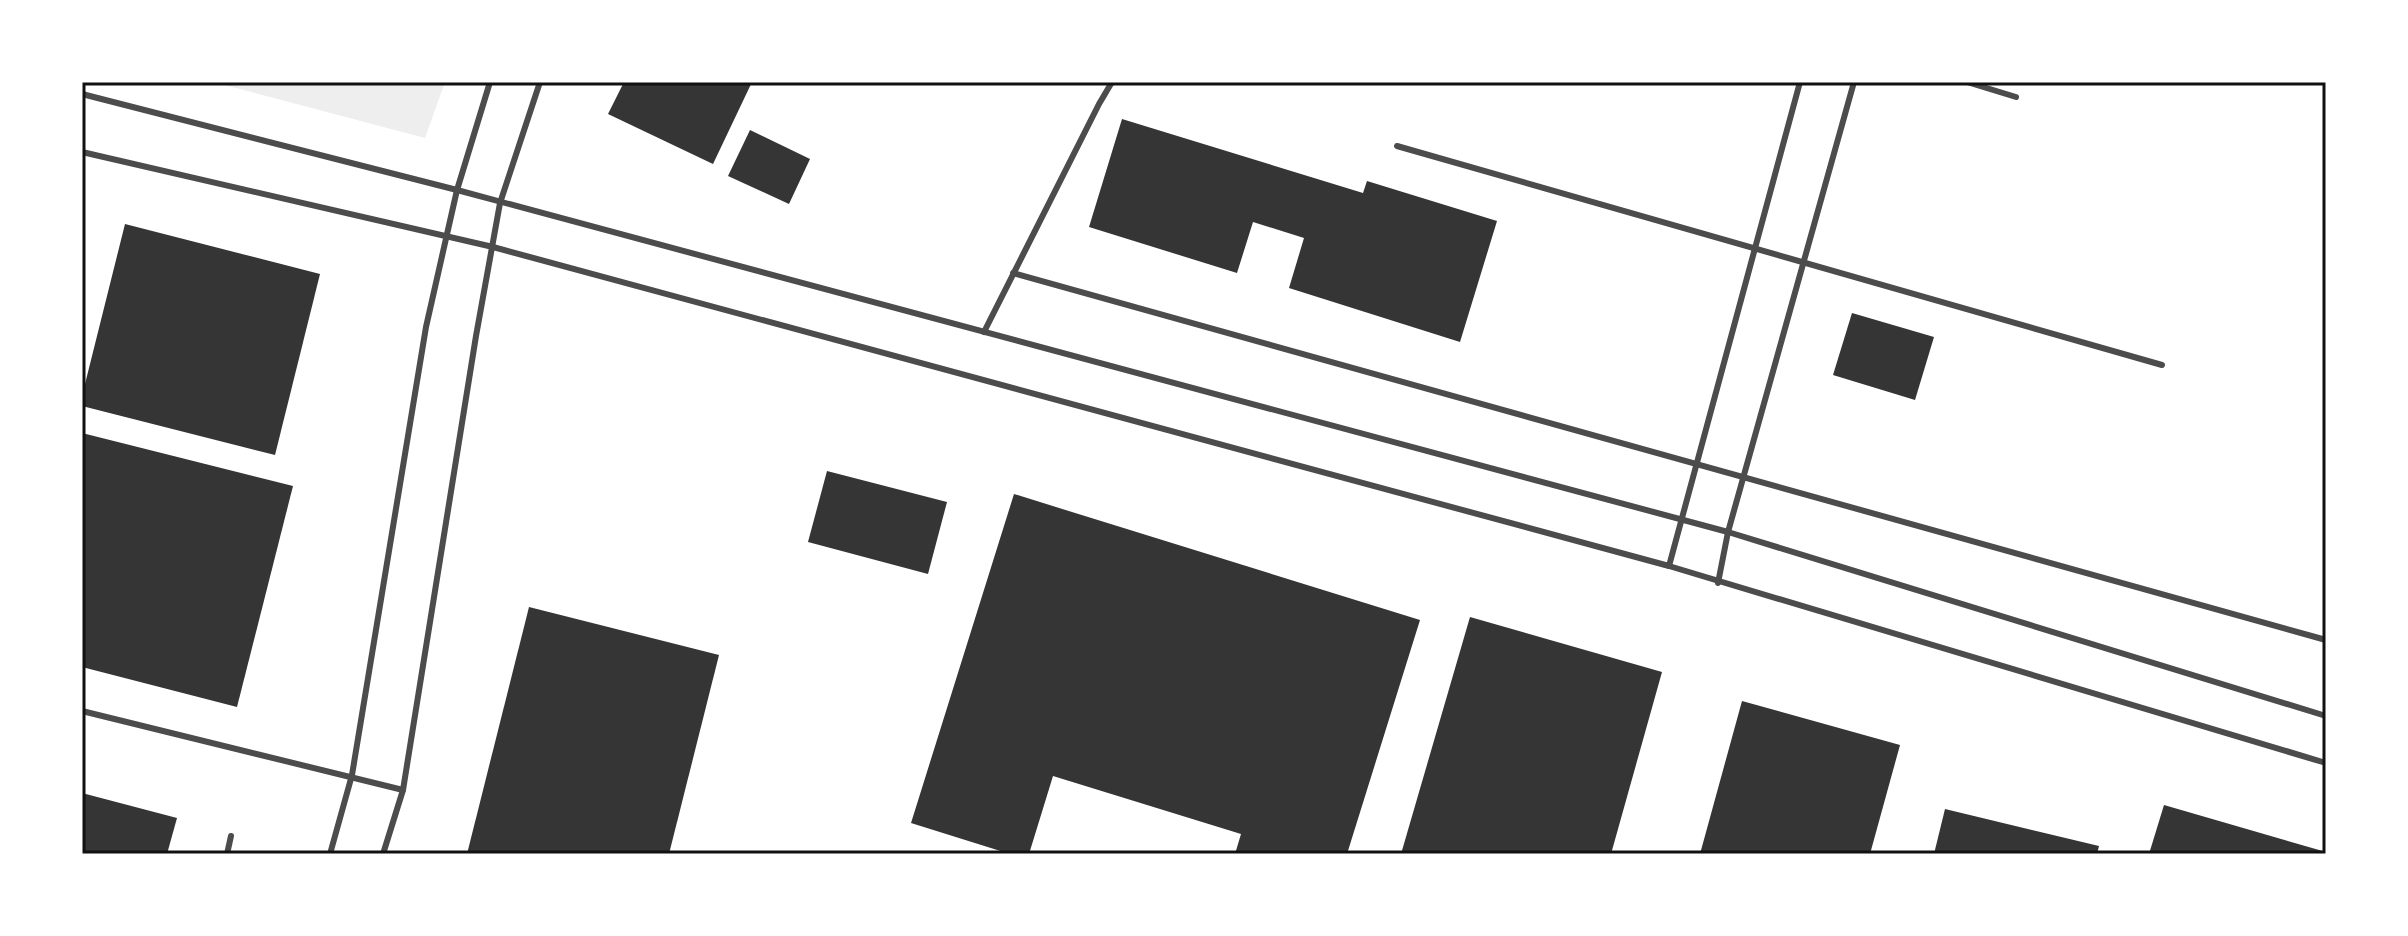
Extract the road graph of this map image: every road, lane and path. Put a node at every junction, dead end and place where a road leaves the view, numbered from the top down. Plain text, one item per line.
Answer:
1 (490, 82) edge
2 (540, 82) edge
3 (1112, 82) edge
4 (1800, 82) edge
5 (1854, 82) edge
6 (1967, 82) edge
7 (82, 94) edge
8 (2016, 97) dead end
9 (1397, 146) dead end
10 (82, 152) edge
11 (457, 190) junction
12 (500, 203) junction
13 (446, 236) junction
14 (493, 247) junction
15 (1754, 250) junction
16 (1804, 263) junction
17 (1013, 273) junction
18 (984, 332) junction
19 (2162, 365) dead end
20 (1696, 463) junction
21 (1744, 477) junction
22 (1680, 520) junction
23 (1728, 532) junction
24 (1669, 566) junction
25 (1718, 583) junction
26 (2326, 640) edge
27 (82, 711) edge
28 (2326, 716) edge
29 (2326, 763) edge
30 (352, 775) junction
31 (403, 790) junction
32 (231, 836) dead end
33 (227, 854) edge
34 (330, 854) edge
35 (383, 854) edge

1 - 11 lane
2 - 12 lane
3 - 17 lane
4 - 15 lane
5 - 16 lane
6 - 8 lane
7 - 11 lane
9 - 15 lane
10 - 13 lane
11 - 12 lane
11 - 13 lane
12 - 14 lane
12 - 18 lane
13 - 14 lane
13 - 30 lane
14 - 24 lane
14 - 31 lane
15 - 16 lane
15 - 20 lane
16 - 19 lane
16 - 21 lane
17 - 18 lane
17 - 20 lane
18 - 22 lane
20 - 21 lane
20 - 22 lane
21 - 23 lane
21 - 26 lane
22 - 23 lane
22 - 24 lane
23 - 25 lane
23 - 28 lane
24 - 25 lane
25 - 29 lane
27 - 30 lane
30 - 31 lane
30 - 34 lane
31 - 35 lane
32 - 33 lane

